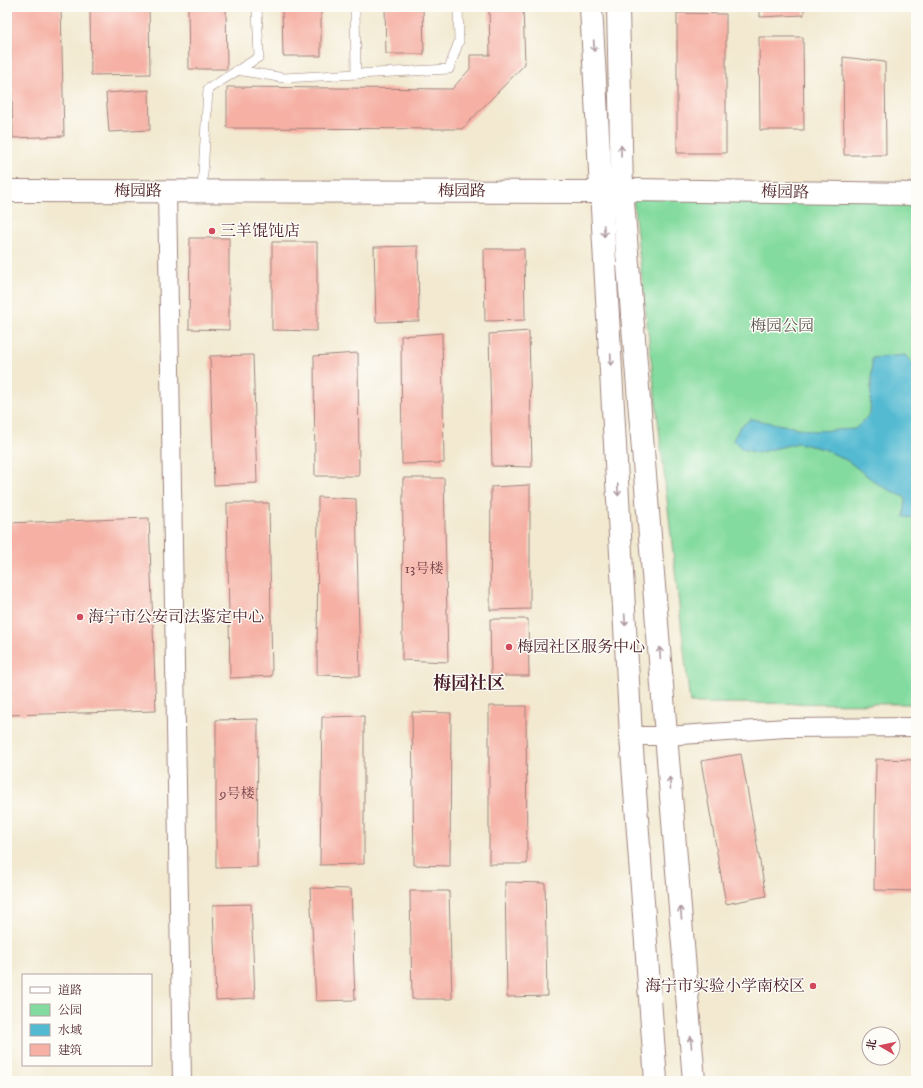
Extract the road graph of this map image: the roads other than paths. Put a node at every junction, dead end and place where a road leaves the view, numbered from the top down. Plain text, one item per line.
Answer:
1 (257, 7) edge
2 (355, 7) edge
3 (458, 7) edge
4 (591, 7) edge
5 (618, 7) edge
6 (237, 70) junction
7 (356, 74) junction
8 (7, 191) edge
9 (167, 191) junction
10 (202, 191) junction
11 (612, 191) junction
12 (916, 194) edge
13 (916, 727) edge
14 (631, 736) junction
15 (666, 736) junction
16 (182, 1081) edge
17 (656, 1081) edge
18 (694, 1081) edge

1 - 6 lane
2 - 7 lane
3 - 7 lane
4 -> 11 main road
11 -> 5 main road
6 - 7 lane
6 - 10 lane
8 - 9 main road, 梅园路
9 - 10 main road, 梅园路
9 - 16 street
10 - 11 main road, 梅园路
11 - 12 main road, 梅园路
11 -> 14 main road
15 -> 11 main road
13 - 15 street
14 - 15 street
14 - 17 main road
18 -> 15 main road

